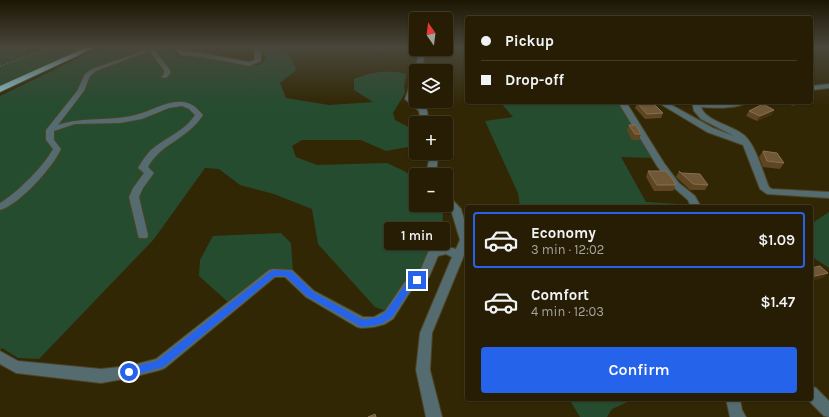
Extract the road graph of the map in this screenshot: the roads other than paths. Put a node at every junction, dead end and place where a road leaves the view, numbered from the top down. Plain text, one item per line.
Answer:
1 (49, 66) edge
2 (103, 66) edge
3 (165, 66) edge
4 (164, 77) dead end
5 (829, 86) edge
6 (813, 88) edge
7 (0, 89) edge
8 (623, 104) edge
9 (665, 104) edge
10 (696, 104) edge
11 (732, 104) edge
12 (50, 130) junction
13 (747, 144) junction
14 (829, 195) edge
15 (695, 205) edge
16 (453, 206) edge
17 (0, 207) edge
18 (143, 235) dead end
19 (459, 255) junction
20 (0, 357) edge
21 (813, 395) edge
22 (733, 401) edge
23 (829, 411) edge
24 (434, 417) edge
25 (738, 417) edge

1 - 7 highway
2 - 12 street
3 - 4 street
5 - 6 street
8 - 15 street
9 - 13 street
10 - 11 street
10 - 13 street
12 - 17 street
12 - 18 street
13 - 14 street
16 - 19 street
19 - 20 street
19 - 24 street
21 - 23 street
22 - 25 street

